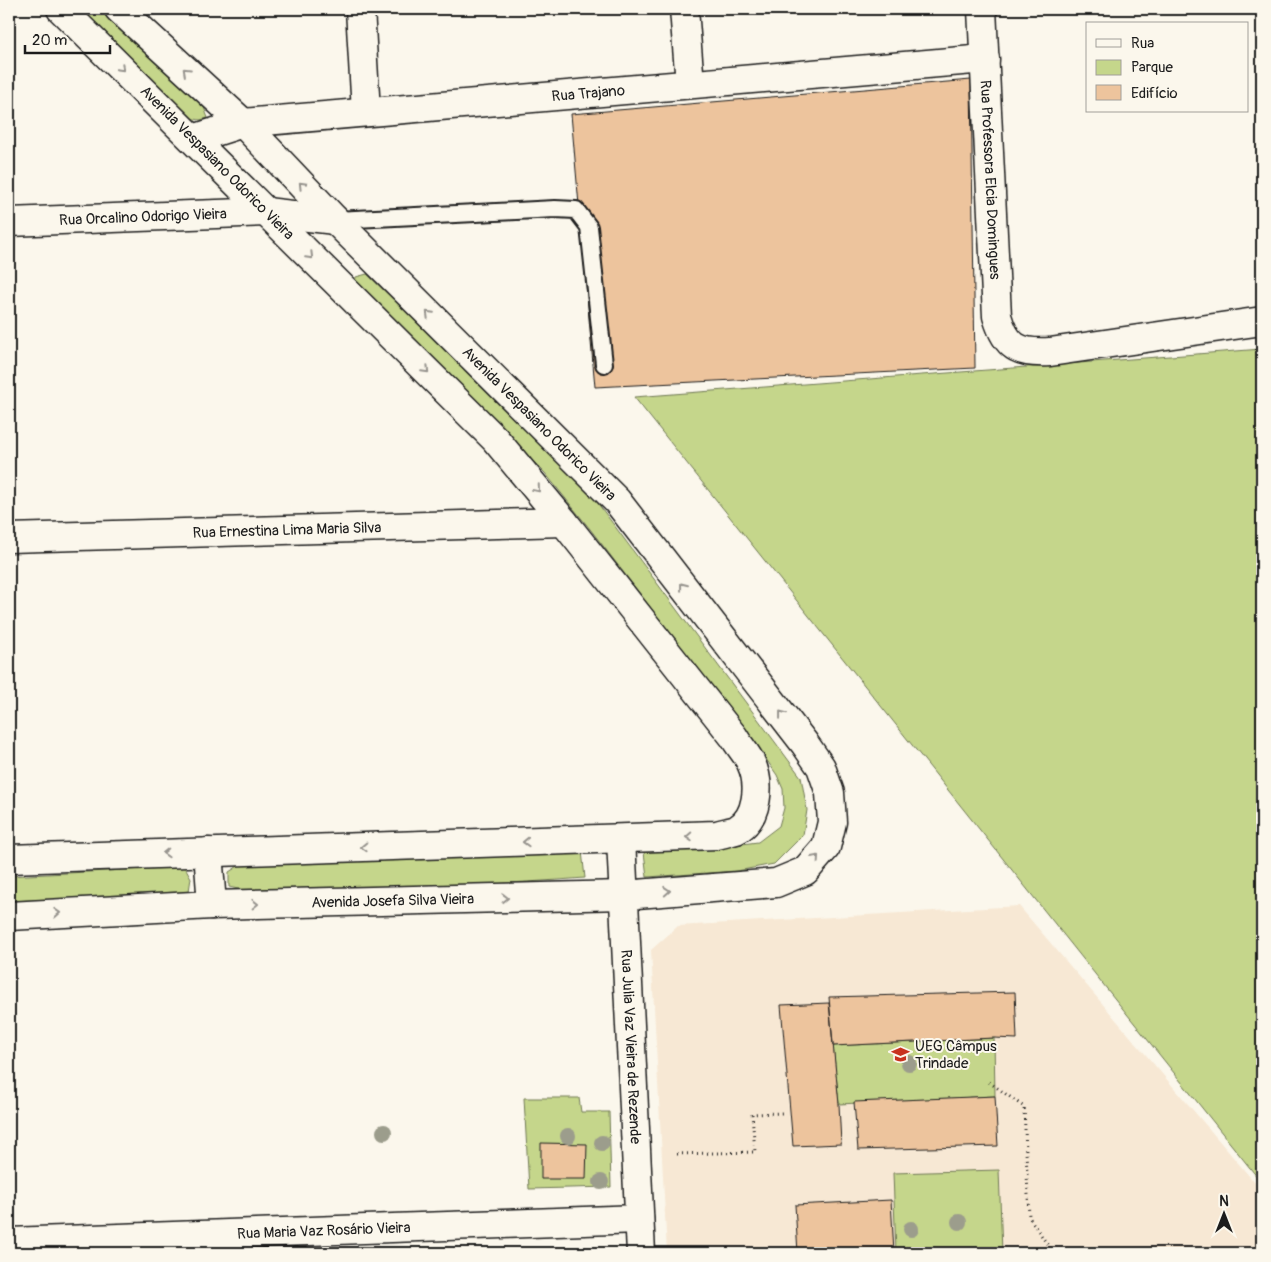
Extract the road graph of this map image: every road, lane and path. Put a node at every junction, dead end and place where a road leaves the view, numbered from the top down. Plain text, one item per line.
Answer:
1 (61, 9) edge
2 (118, 9) edge
3 (360, 9) edge
4 (684, 9) edge
5 (982, 9) edge
6 (984, 59) junction
7 (690, 84) junction
8 (366, 112) junction
9 (243, 123) junction
10 (193, 139) junction
11 (266, 212) junction
12 (335, 220) junction
13 (9, 222) edge
14 (1262, 321) edge
15 (604, 364) dead end
16 (564, 522) junction
17 (9, 538) edge
18 (621, 839) junction
19 (208, 852) junction
20 (9, 858) edge
21 (776, 883) joint
22 (624, 895) junction
23 (212, 905) junction
24 (9, 916) edge
25 (989, 1082) dead end
26 (782, 1113) dead end
27 (677, 1154) dead end
28 (639, 1220) junction
29 (9, 1242) edge
30 (641, 1253) edge
31 (1053, 1253) edge

1 -> 10 street, Avenida Vespasiano Odorico Vieira
9 -> 2 street, Avenida Vespasiano Odorico Vieira
3 - 8 street
4 - 7 street
5 - 6 street, Rua Professora Elcia Domingues
6 - 7 street, Rua Trajano
6 - 14 street, Rua Professora Elcia Domingues
7 - 8 street, Rua Trajano
8 - 9 street, Rua Trajano
9 - 10 street, Rua Trajano
12 -> 9 street, Avenida Vespasiano Odorico Vieira
10 - 11 street, Avenida Vespasiano Odorico Vieira
11 - 12 street, Rua Orcalino Odorigo Vieira
11 - 13 street, Rua Orcalino Odorigo Vieira
11 -> 16 street, Avenida Vespasiano Odorico Vieira
12 - 15 lane
21 -> 12 street, Avenida Vespasiano Odorico Vieira
16 - 17 street, Rua Ernestina Lima Maria Silva
16 -> 18 street, Avenida Vespasiano Odorico Vieira
18 -> 19 street
18 - 22 street, Rua Julia Vaz Vieira de Rezende
19 -> 20 street
19 - 23 street
22 -> 21 street, Avenida Josefa Silva Vieira
23 -> 22 street, Avenida Josefa Silva Vieira
22 - 28 street, Rua Julia Vaz Vieira de Rezende
24 -> 23 street, Avenida Josefa Silva Vieira
25 - 31 path
26 - 27 path
28 - 29 street, Rua Maria Vaz Rosário Vieira
28 - 30 street, Rua Julia Vaz Vieira de Rezende

